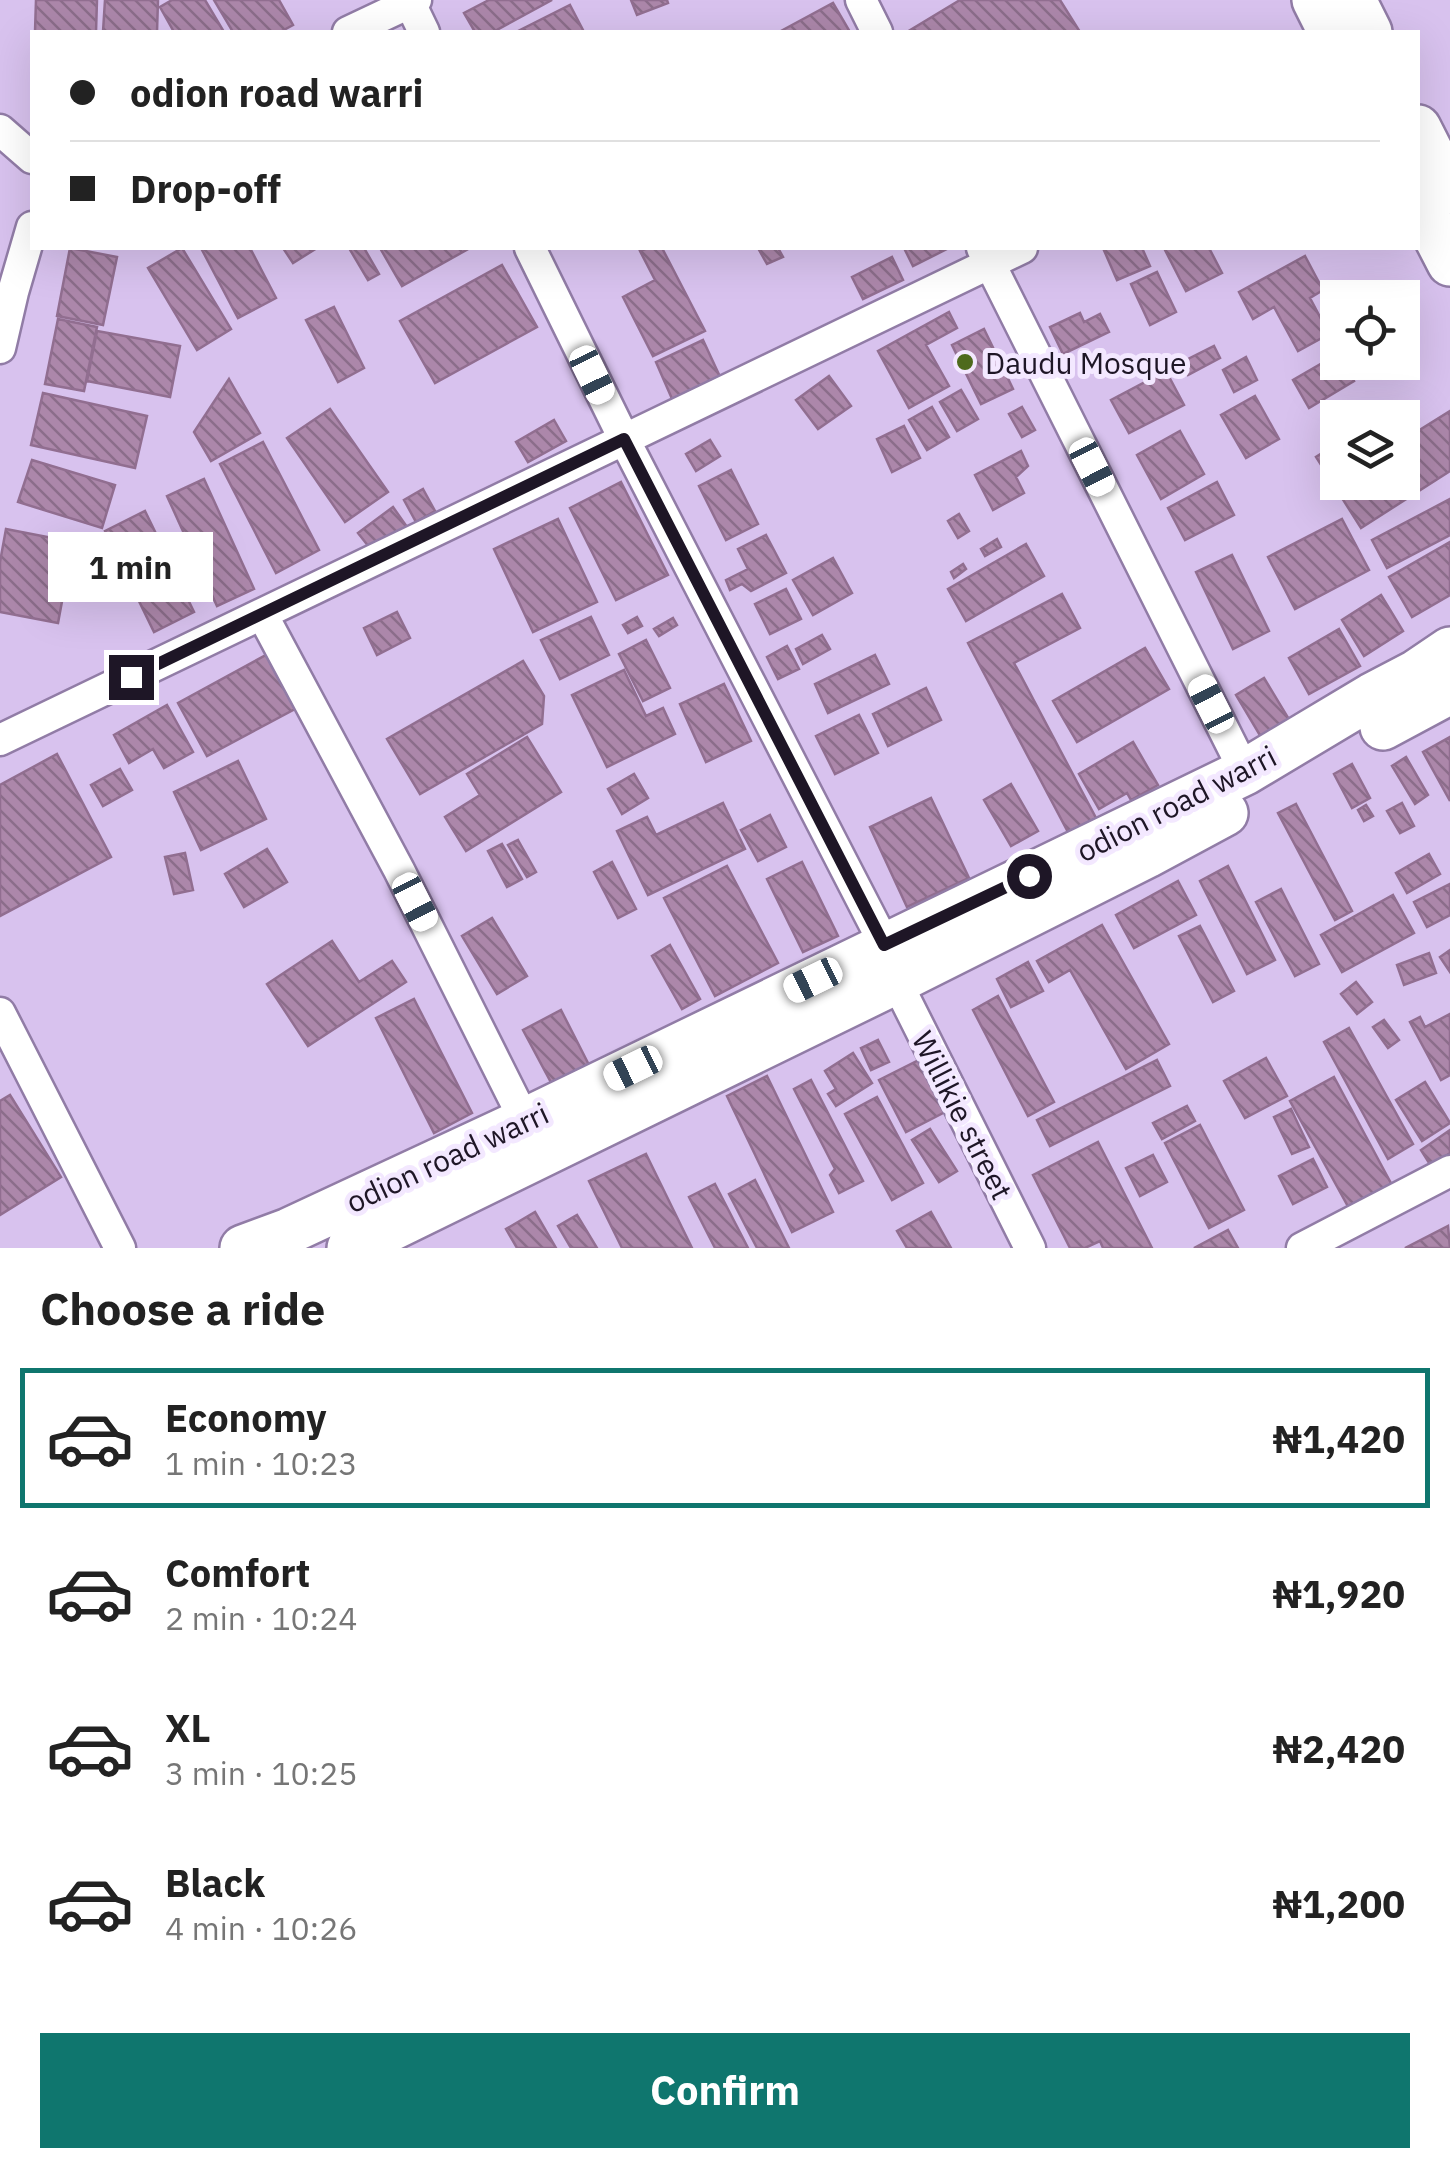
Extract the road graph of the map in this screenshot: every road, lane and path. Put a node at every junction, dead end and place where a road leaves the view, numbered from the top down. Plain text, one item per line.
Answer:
1 (860, 0) edge
2 (1315, 0) edge
3 (1352, 0) edge
4 (412, 2) edge
5 (352, 30) edge
6 (423, 30) edge
7 (875, 30) edge
8 (1330, 30) edge
9 (1368, 30) edge
10 (0, 130) edge
11 (1420, 132) edge
12 (30, 156) edge
13 (1450, 191) edge
14 (1420, 205) edge
15 (30, 234) edge
16 (531, 250) edge
17 (1013, 250) edge
18 (986, 256) edge
19 (1450, 264) edge
20 (0, 348) edge
21 (624, 439) junction
22 (262, 614) junction
23 (1450, 650) edge
24 (1450, 690) edge
25 (0, 740) edge
26 (1245, 772) junction
27 (890, 963) junction
28 (0, 1013) edge
29 (526, 1121) junction
30 (1450, 1171) edge
31 (120, 1248) edge
32 (243, 1248) edge
33 (350, 1248) edge
34 (1030, 1248) edge
35 (1302, 1248) edge

1 - 7 street
2 - 8 main road
3 - 9 main road
4 - 5 street
4 - 6 street
10 - 12 street
11 - 13 main road
14 - 19 main road
15 - 20 street
16 - 21 street, Willikie street
17 - 18 street
18 - 21 street
18 - 26 street
21 - 22 street
21 - 27 street, Willikie street
22 - 25 street
22 - 29 street
23 - 26 main road, odion road warri
24 - 27 main road, odion road warri
26 - 27 main road, odion road warri
27 - 29 main road, odion road warri
27 - 33 main road, odion road warri
27 - 34 street, Willikie street
28 - 31 street
29 - 32 main road, odion road warri
30 - 35 street

